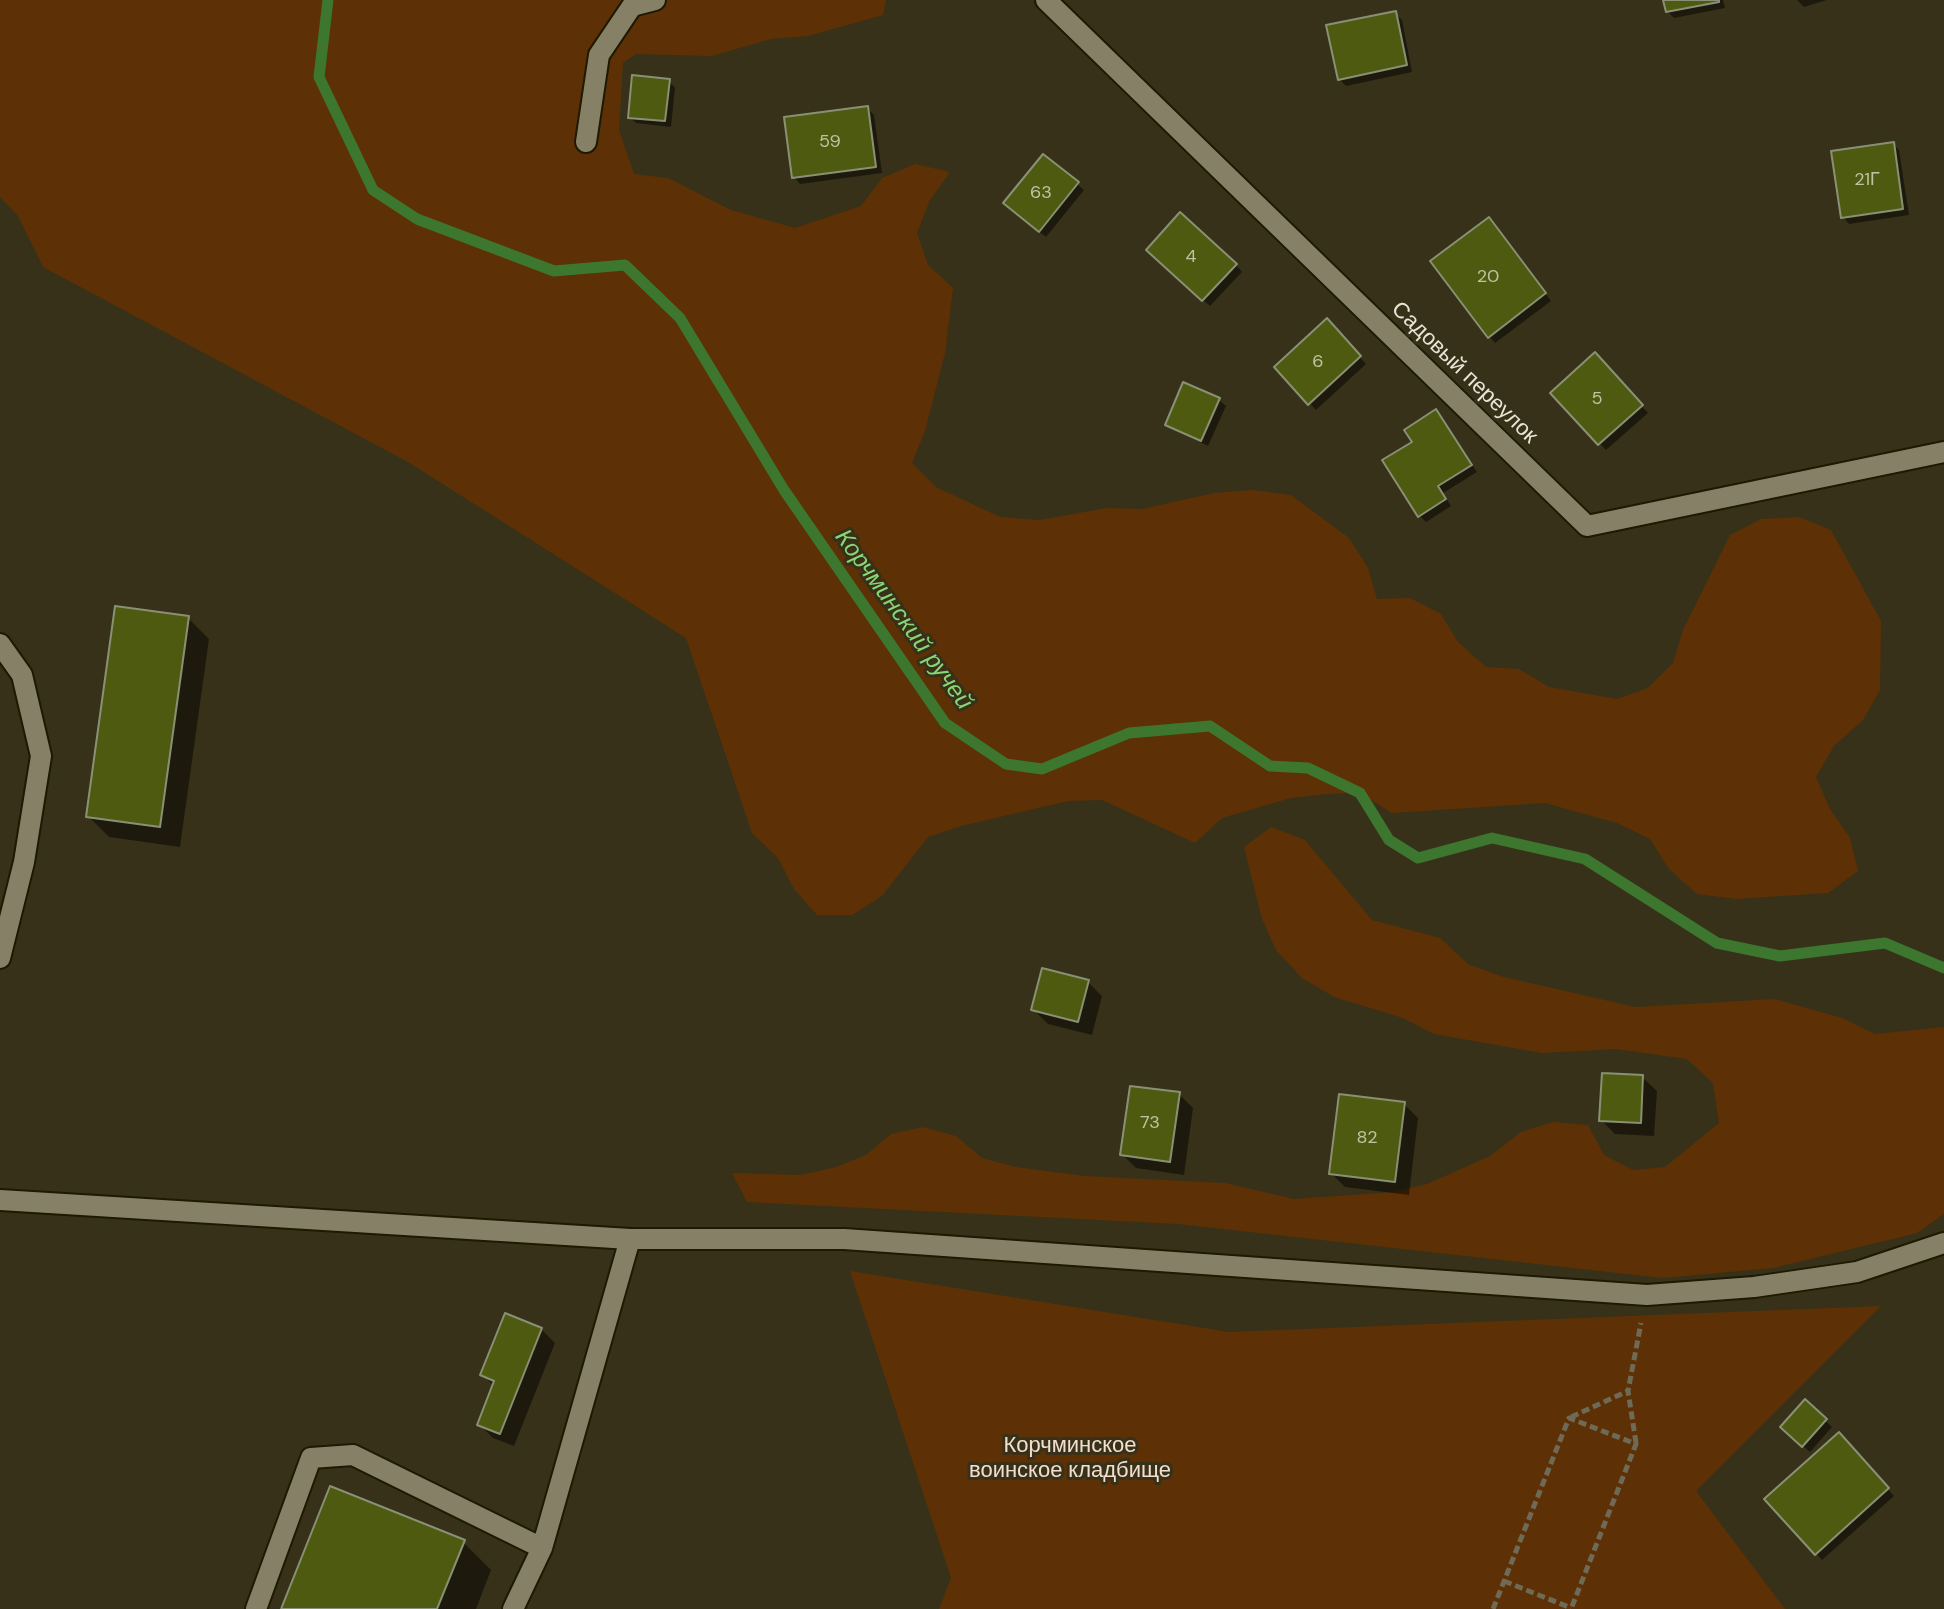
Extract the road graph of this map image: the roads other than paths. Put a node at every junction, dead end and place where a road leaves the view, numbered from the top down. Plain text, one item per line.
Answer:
1 (655, 0) edge
2 (1046, 0) edge
3 (586, 142) dead end
4 (1944, 452) edge
5 (0, 644) edge
6 (0, 958) edge
7 (0, 1200) edge
8 (630, 1239) junction
9 (1944, 1243) edge
10 (542, 1548) junction
11 (256, 1609) edge
12 (513, 1609) edge

1 - 3 street
2 - 4 street, Садовый переулок
5 - 6 street
7 - 8 street
8 - 9 street
8 - 10 street
10 - 11 street
10 - 12 street

